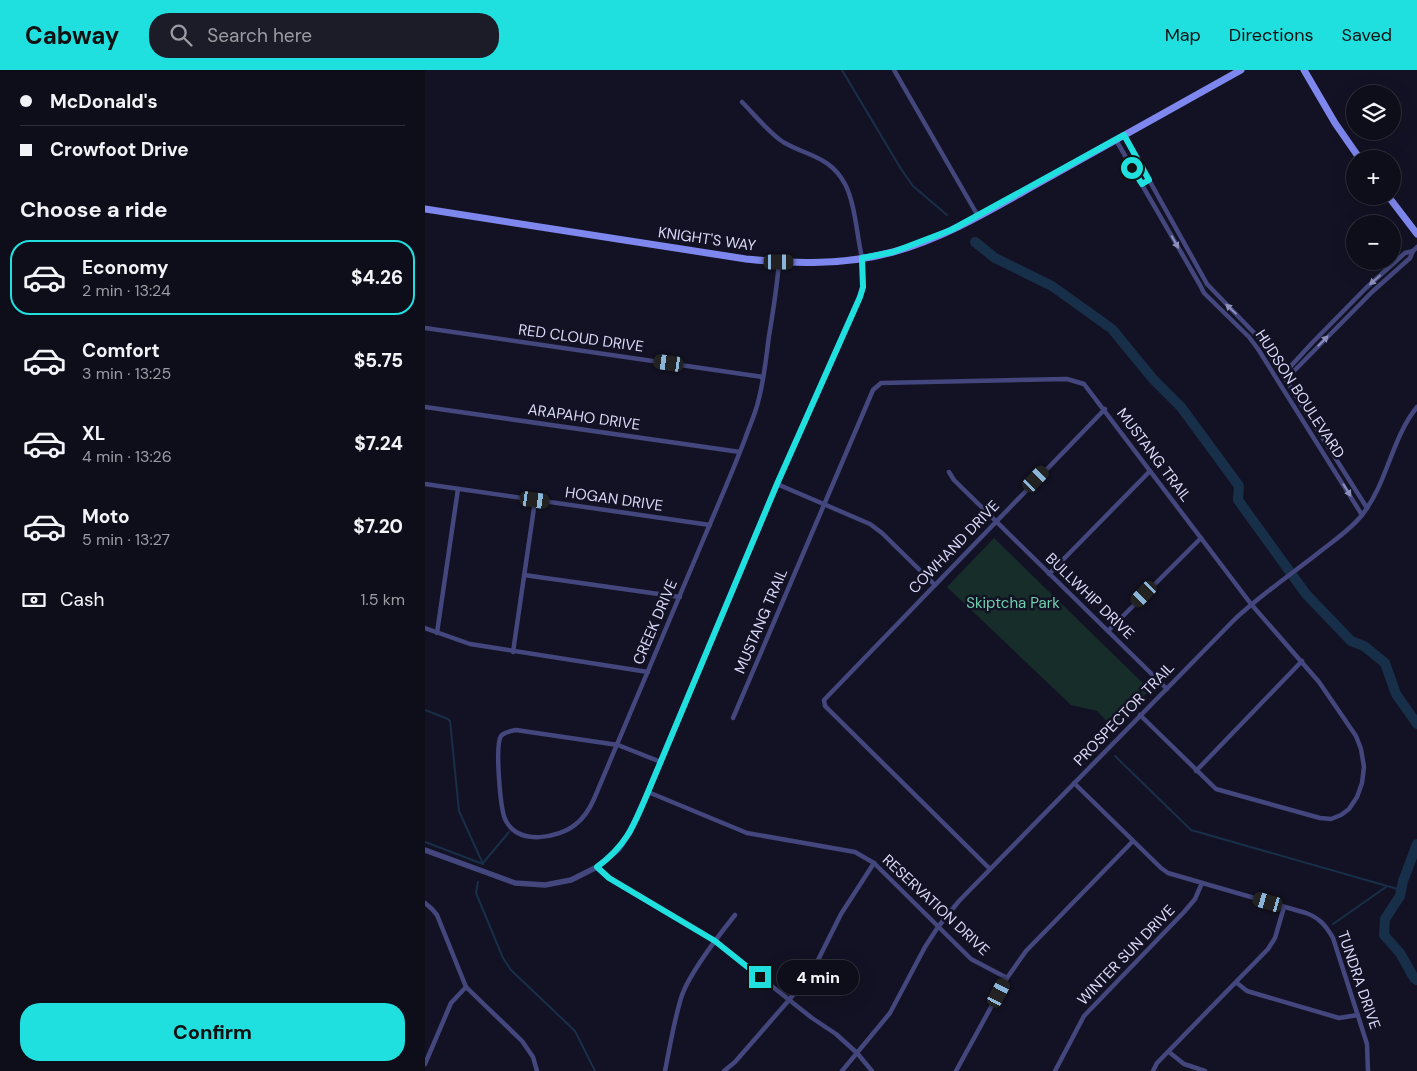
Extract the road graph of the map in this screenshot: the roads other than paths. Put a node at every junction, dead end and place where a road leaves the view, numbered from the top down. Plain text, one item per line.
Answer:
1 (893, 70) edge
2 (1241, 70) edge
3 (1304, 70) edge
4 (742, 102) dead end
5 (1124, 135) junction
6 (1115, 140) junction
7 (1354, 150) edge
8 (1149, 180) junction
9 (1142, 184) junction
10 (1395, 205) edge
11 (425, 209) edge
12 (978, 216) junction
13 (1169, 216) junction
14 (1163, 219) junction
15 (1417, 234) edge
16 (1417, 247) edge
17 (862, 258) junction
18 (779, 262) junction
19 (1196, 265) junction
20 (1190, 268) junction
21 (425, 328) edge
22 (1285, 374) junction
23 (763, 377) junction
24 (1277, 379) junction
25 (425, 407) edge
26 (1417, 407) edge
27 (1105, 409) junction
28 (740, 452) junction
29 (1151, 471) junction
30 (949, 472) dead end
31 (425, 484) edge
32 (777, 484) junction
33 (458, 489) junction
34 (535, 500) junction
35 (823, 504) junction
36 (1367, 508) junction
37 (1362, 515) junction
38 (995, 521) junction
39 (710, 525) junction
40 (1201, 538) junction
41 (1049, 574) junction
42 (524, 575) junction
43 (935, 585) junction
44 (680, 597) junction
45 (1251, 604) junction
46 (425, 628) edge
47 (1108, 631) junction
48 (437, 633) junction
49 (513, 652) junction
50 (1302, 661) junction
51 (647, 672) junction
52 (1167, 688) junction
53 (1141, 715) junction
54 (733, 718) dead end
55 (618, 745) junction
56 (661, 762) junction
57 (1196, 771) junction
58 (1074, 783) junction
59 (648, 792) junction
60 (1133, 841) junction
61 (425, 850) edge
62 (874, 864) junction
63 (597, 867) junction
64 (990, 869) junction
65 (1202, 883) junction
66 (425, 903) edge
67 (1284, 907) junction
68 (735, 915) dead end
69 (938, 926) junction
70 (715, 941) junction
71 (1007, 978) junction
72 (1237, 982) junction
73 (466, 987) junction
74 (789, 1000) junction
75 (1358, 1015) junction
76 (1169, 1052) junction
77 (857, 1053) junction
78 (425, 1064) edge
79 (537, 1071) edge
80 (665, 1071) edge
81 (724, 1071) edge
82 (842, 1071) edge
83 (872, 1071) edge
84 (956, 1071) edge
85 (1055, 1071) edge
86 (1153, 1071) edge
87 (1205, 1071) edge
88 (1368, 1071) edge

1 - 12 street
2 - 5 main road, KNIGHT'S WAY
3 - 7 main road
4 - 17 street
5 - 6 main road, KNIGHT'S WAY
5 - 8 street, HUDSON BOULEVARD
6 - 9 street, HUDSON BOULEVARD
6 - 12 main road, KNIGHT'S WAY
8 - 9 street
8 - 13 street, HUDSON BOULEVARD
9 - 14 street, HUDSON BOULEVARD
10 - 15 main road
11 - 18 main road, KNIGHT'S WAY
12 - 17 main road, KNIGHT'S WAY
13 - 14 street
13 - 19 street, HUDSON BOULEVARD
14 -> 20 street, HUDSON BOULEVARD
16 - 22 street
17 - 18 main road, KNIGHT'S WAY
17 - 32 street
18 - 23 street, CREEK DRIVE
19 - 20 street
22 -> 19 street, HUDSON BOULEVARD
20 - 24 street, HUDSON BOULEVARD
21 - 23 street, RED CLOUD DRIVE
22 - 24 street
22 - 36 street, HUDSON BOULEVARD
23 - 28 street, CREEK DRIVE
24 -> 37 street, HUDSON BOULEVARD
25 - 28 street, ARAPAHO DRIVE
26 - 36 street, PROSPECTOR TRAIL
27 - 29 street, MUSTANG TRAIL
27 - 35 street, MUSTANG TRAIL
27 - 38 street, COWHAND DRIVE
28 - 39 street, CREEK DRIVE
29 - 40 street, MUSTANG TRAIL
29 - 41 street
30 - 38 street, BULLWHIP DRIVE
31 - 33 street, HOGAN DRIVE
32 - 35 street
32 - 56 street
33 - 34 street, HOGAN DRIVE
33 - 48 street
34 - 39 street, HOGAN DRIVE
34 - 42 street
35 - 43 street
35 - 54 street, MUSTANG TRAIL
36 - 37 street, PROSPECTOR TRAIL
37 - 45 street, PROSPECTOR TRAIL
38 - 41 street, BULLWHIP DRIVE
38 - 43 street, COWHAND DRIVE
39 - 44 street, CREEK DRIVE
40 - 45 street, MUSTANG TRAIL
40 - 47 street
41 - 47 street, BULLWHIP DRIVE
42 - 44 street
42 - 49 street
43 - 64 street, COWHAND DRIVE
44 - 51 street, CREEK DRIVE
45 - 50 street, MUSTANG TRAIL
45 - 52 street, PROSPECTOR TRAIL
46 - 48 street
47 - 52 street, BULLWHIP DRIVE
48 - 49 street
49 - 51 street
50 - 57 street
50 - 57 street, MUSTANG TRAIL
51 - 55 street, CREEK DRIVE
52 - 53 street, PROSPECTOR TRAIL
53 - 57 street, MUSTANG TRAIL
53 - 58 street, PROSPECTOR TRAIL
55 - 55 street, CREEK DRIVE
55 - 56 street
56 - 59 street
58 - 60 street, TUNDRA DRIVE
58 - 64 street, PROSPECTOR TRAIL
59 - 62 street, RESERVATION DRIVE
59 - 63 street
60 - 65 street, TUNDRA DRIVE
60 - 71 street
61 - 63 street
62 - 69 street, RESERVATION DRIVE
62 - 74 street
63 - 70 street
64 - 69 street, PROSPECTOR TRAIL
65 - 67 street, TUNDRA DRIVE
65 - 85 street, WINTER SUN DRIVE
66 - 73 street
67 - 72 street
67 - 75 street, TUNDRA DRIVE
68 - 70 street
69 - 71 street, RESERVATION DRIVE
69 - 77 street, PROSPECTOR TRAIL
70 - 74 street
70 - 80 street
71 - 84 street
72 - 75 street
72 - 76 street
73 - 78 street
73 - 79 street
74 - 77 street
74 - 81 street
75 - 88 street, TUNDRA DRIVE
76 - 86 street
76 - 87 street
77 - 82 street, PROSPECTOR TRAIL
77 - 83 street

